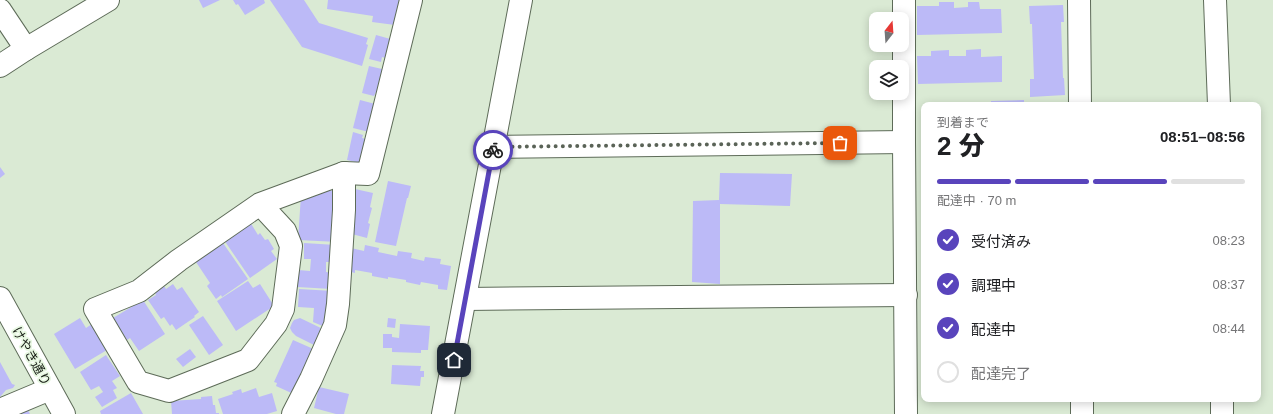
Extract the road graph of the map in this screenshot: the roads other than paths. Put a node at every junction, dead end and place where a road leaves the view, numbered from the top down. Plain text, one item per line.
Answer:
1 (108, 0) edge
2 (411, 0) edge
3 (521, 0) edge
4 (904, 0) edge
5 (1079, 0) edge
6 (1215, 0) edge
7 (0, 10) edge
8 (26, 49) junction
9 (0, 66) edge
10 (1080, 102) edge
11 (1219, 102) edge
12 (904, 142) junction
13 (494, 147) junction
14 (344, 173) junction
15 (260, 204) junction
16 (906, 295) junction
17 (0, 298) edge
18 (465, 299) junction
19 (50, 389) junction
20 (1082, 402) edge
21 (1222, 402) edge
22 (0, 410) edge
23 (64, 414) edge
24 (293, 414) edge
25 (443, 414) edge
26 (906, 414) edge
27 (1082, 414) edge
28 (1222, 414) edge

1 - 8 street
2 - 14 street
3 - 13 street
4 - 12 street
5 - 10 street
6 - 11 street
7 - 8 street
8 - 9 street
12 - 13 street
12 - 16 street
13 - 18 street
14 - 15 street
14 - 24 street
15 - 15 street
16 - 18 street
16 - 26 street
17 - 19 street, けやき通り
18 - 25 street
19 - 22 street
19 - 23 street, けやき通り
20 - 27 street
21 - 28 street

